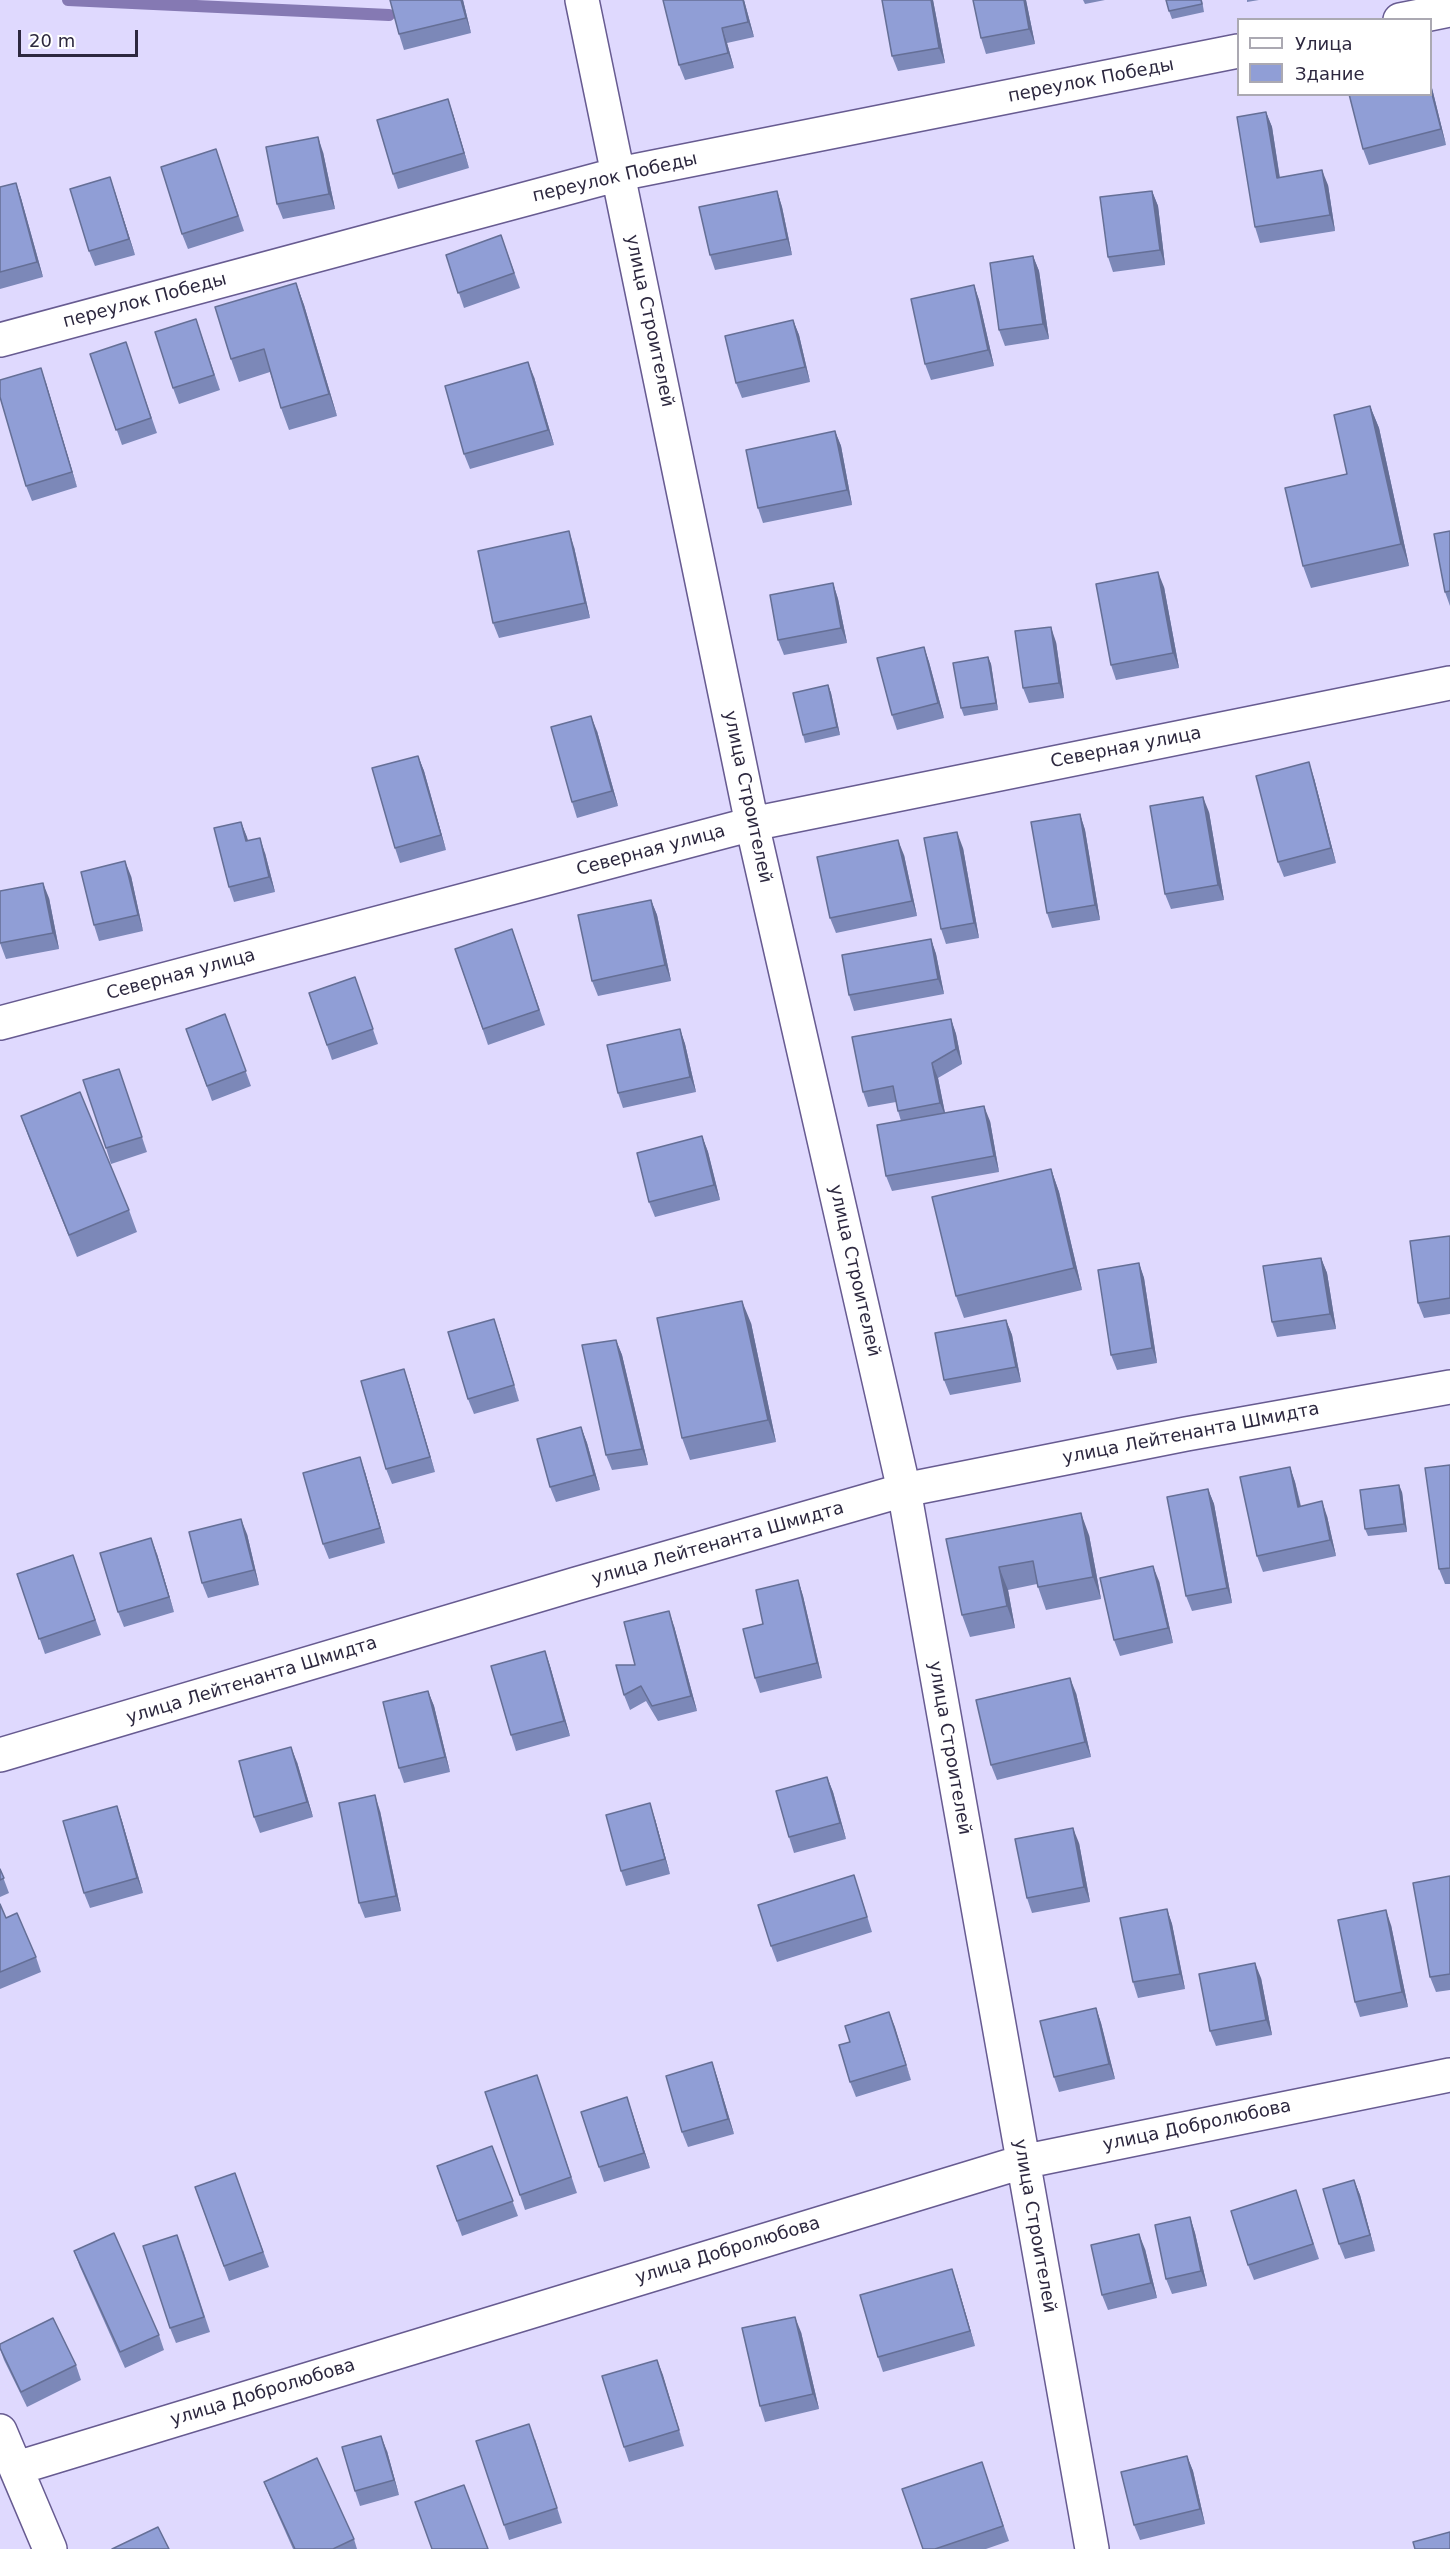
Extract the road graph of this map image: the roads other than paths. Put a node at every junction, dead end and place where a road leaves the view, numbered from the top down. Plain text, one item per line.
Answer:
1 (582, 0) edge
2 (1450, 10) edge
3 (1410, 18) edge
4 (1237, 51) edge
5 (619, 174) junction
6 (0, 340) edge
7 (1450, 682) edge
8 (752, 824) junction
9 (0, 1023) edge
10 (1450, 1387) edge
11 (904, 1490) junction
12 (0, 1755) edge
13 (1450, 2075) edge
14 (1022, 2162) junction
15 (0, 2431) edge
16 (17, 2468) junction
17 (50, 2549) edge
18 (1092, 2549) edge

1 - 5 street, улица Строителей
2 - 3 street
4 - 5 street, переулок Победы
5 - 6 street, переулок Победы
5 - 8 street, улица Строителей
7 - 8 street, Северная улица
8 - 9 street, Северная улица
8 - 11 street, улица Строителей
10 - 11 street, улица Лейтенанта Шмидта
11 - 12 street, улица Лейтенанта Шмидта
11 - 14 street, улица Строителей
13 - 14 street, улица Добролюбова
14 - 16 street, улица Добролюбова
14 - 18 street, улица Строителей
15 - 16 street
16 - 17 street

